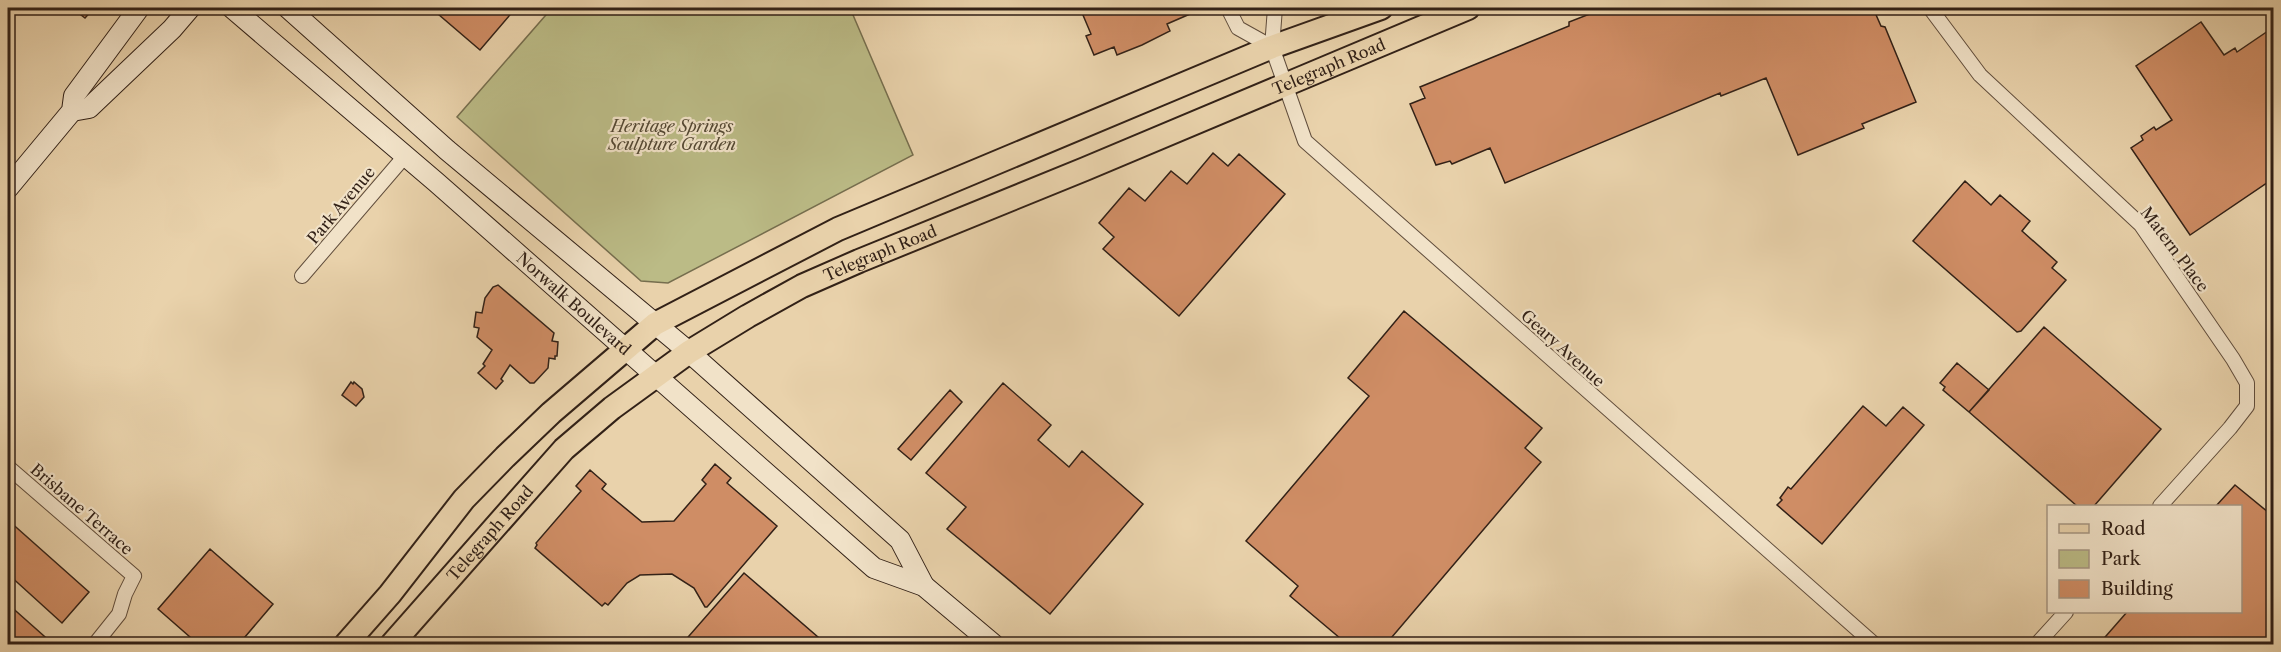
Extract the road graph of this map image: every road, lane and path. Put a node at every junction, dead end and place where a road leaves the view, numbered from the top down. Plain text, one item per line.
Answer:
1 (139, 8) edge
2 (190, 8) edge
3 (232, 8) edge
4 (288, 8) edge
5 (1228, 8) edge
6 (1275, 8) edge
7 (1381, 8) edge
8 (1468, 8) edge
9 (1930, 8) edge
10 (1272, 47) junction
11 (108, 50) junction
12 (131, 68) junction
13 (1285, 83) junction
14 (72, 111) junction
15 (405, 156) junction
16 (8, 188) edge
17 (302, 276) dead end
18 (655, 324) junction
19 (624, 349) junction
20 (689, 352) junction
21 (657, 377) junction
22 (8, 467) edge
23 (2162, 505) edge
24 (924, 586) junction
25 (2065, 613) edge
26 (95, 645) edge
27 (346, 645) edge
28 (392, 645) edge
29 (993, 645) edge
30 (1874, 645) edge
31 (2037, 645) edge

1 - 11 main road
2 - 12 main road
3 - 15 main road, Norwalk Boulevard
4 - 18 main road, Norwalk Boulevard
5 - 10 street
6 - 10 street
7 - 10 main road, Telegraph Road
8 - 13 main road, Telegraph Road
9 - 23 street, Matern Place
10 - 13 street, Geary Avenue
10 - 18 main road, Telegraph Road
11 - 12 main road
11 - 14 main road
12 - 14 main road
13 - 20 main road, Telegraph Road
13 - 30 street, Geary Avenue
14 - 16 main road
15 - 17 street, Park Avenue
15 - 19 main road, Norwalk Boulevard
18 - 19 main road, Telegraph Road
18 - 20 main road, Norwalk Boulevard
19 - 21 main road, Norwalk Boulevard
19 - 27 main road, Telegraph Road
20 - 21 main road, Telegraph Road
20 - 24 main road, Norwalk Boulevard
21 - 24 main road, Norwalk Boulevard
21 - 28 main road, Telegraph Road
22 - 26 street, Brisbane Terrace
24 - 29 main road, Norwalk Boulevard
25 - 31 street

